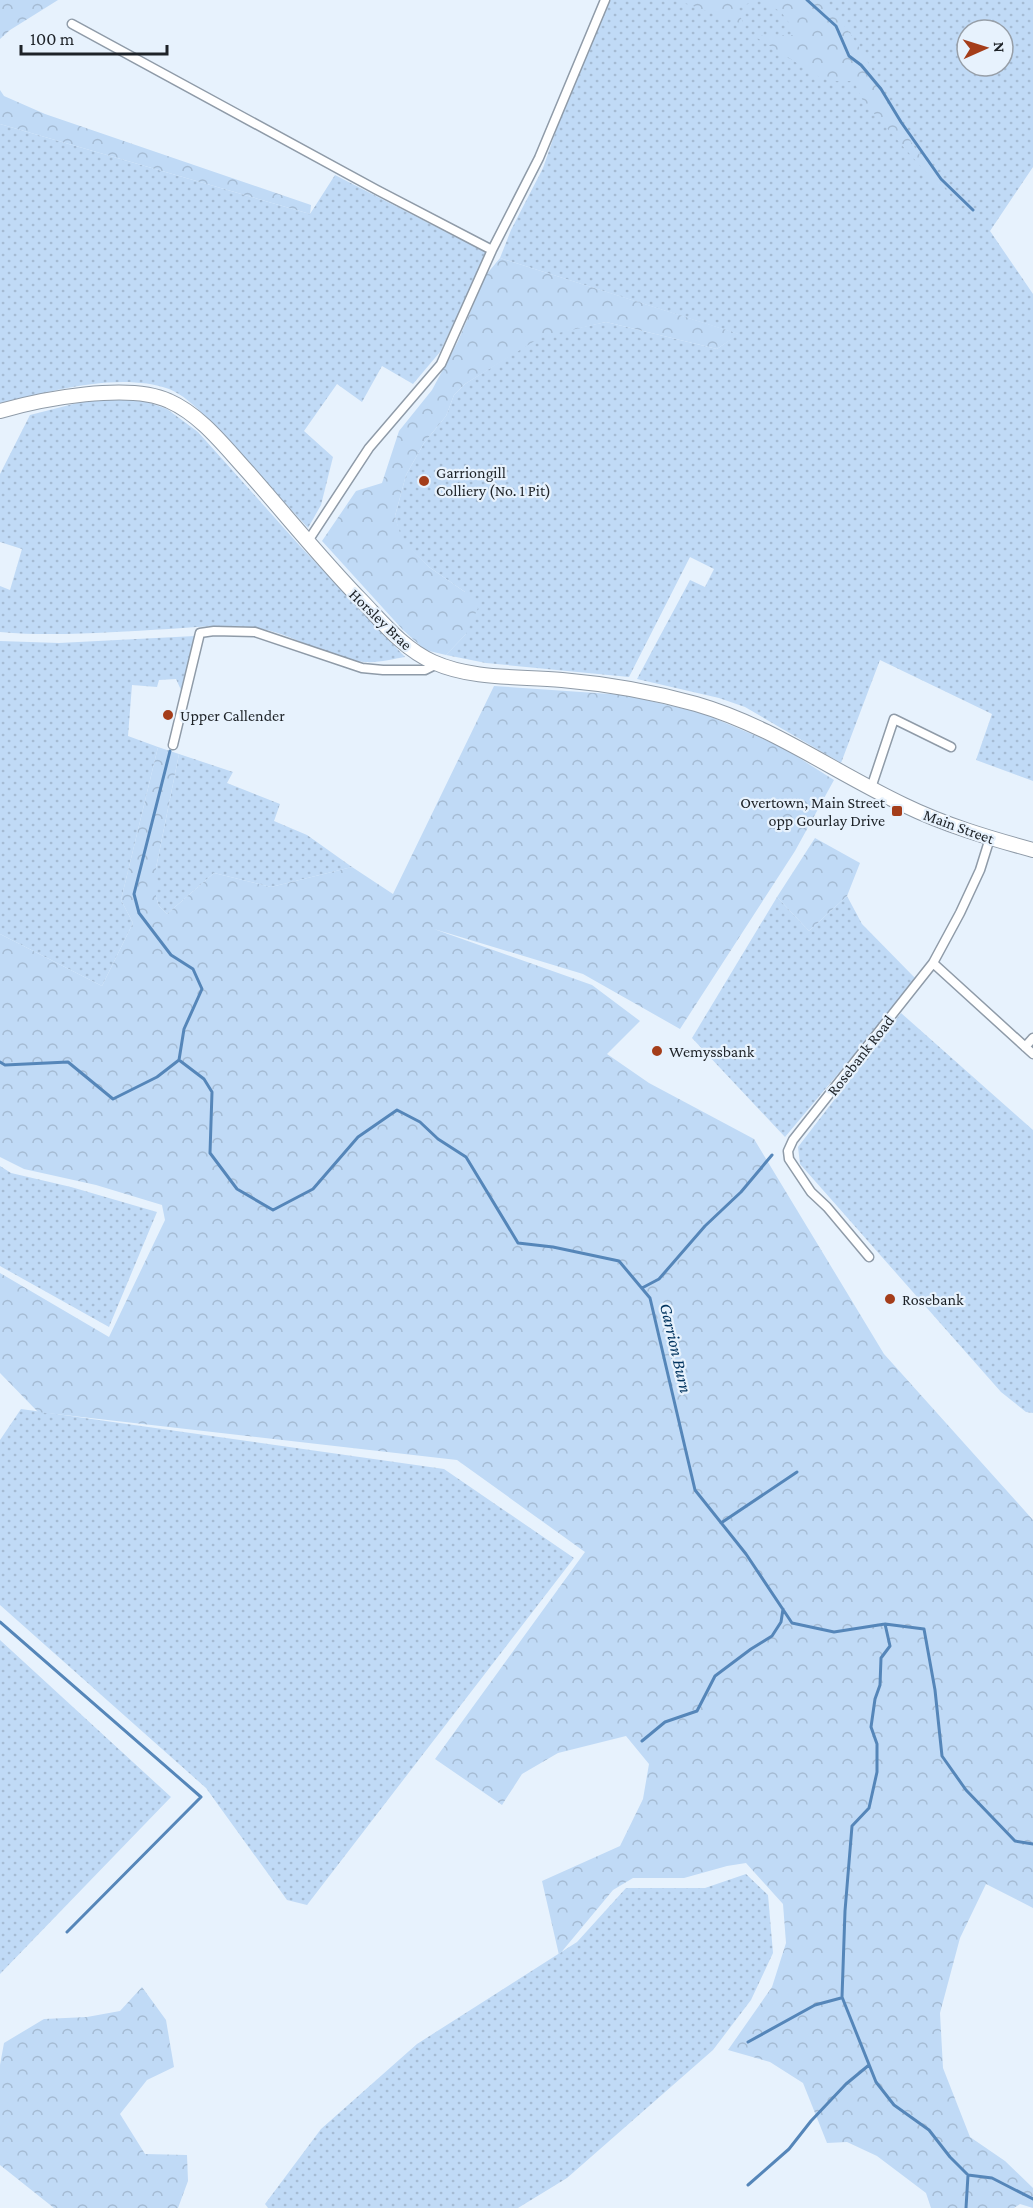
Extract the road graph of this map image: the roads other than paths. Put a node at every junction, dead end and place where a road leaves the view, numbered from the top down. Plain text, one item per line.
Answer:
1 (602, 1) edge
2 (72, 24) dead end
3 (492, 250) junction
4 (0, 411) edge
5 (308, 541) junction
6 (437, 664) junction
7 (173, 745) dead end
8 (951, 747) dead end
9 (825, 763) joint
10 (871, 788) junction
11 (990, 838) junction
12 (1033, 850) edge
13 (933, 963) junction
14 (1033, 1038) edge
15 (1025, 1047) junction
16 (1033, 1054) edge
17 (869, 1257) dead end

1 - 3 street
2 - 3 street
3 - 5 street
4 - 5 main road, Horsley Brae
5 - 6 main road, Horsley Brae
6 - 7 street
6 - 9 main road, Horsley Brae
8 - 10 street
9 - 10 main road, Main Street
10 - 11 main road, Main Street
11 - 12 main road, Main Street
11 - 13 street, Rosebank Road
13 - 15 street
13 - 17 street, Rosebank Road
14 - 15 street
15 - 16 street

